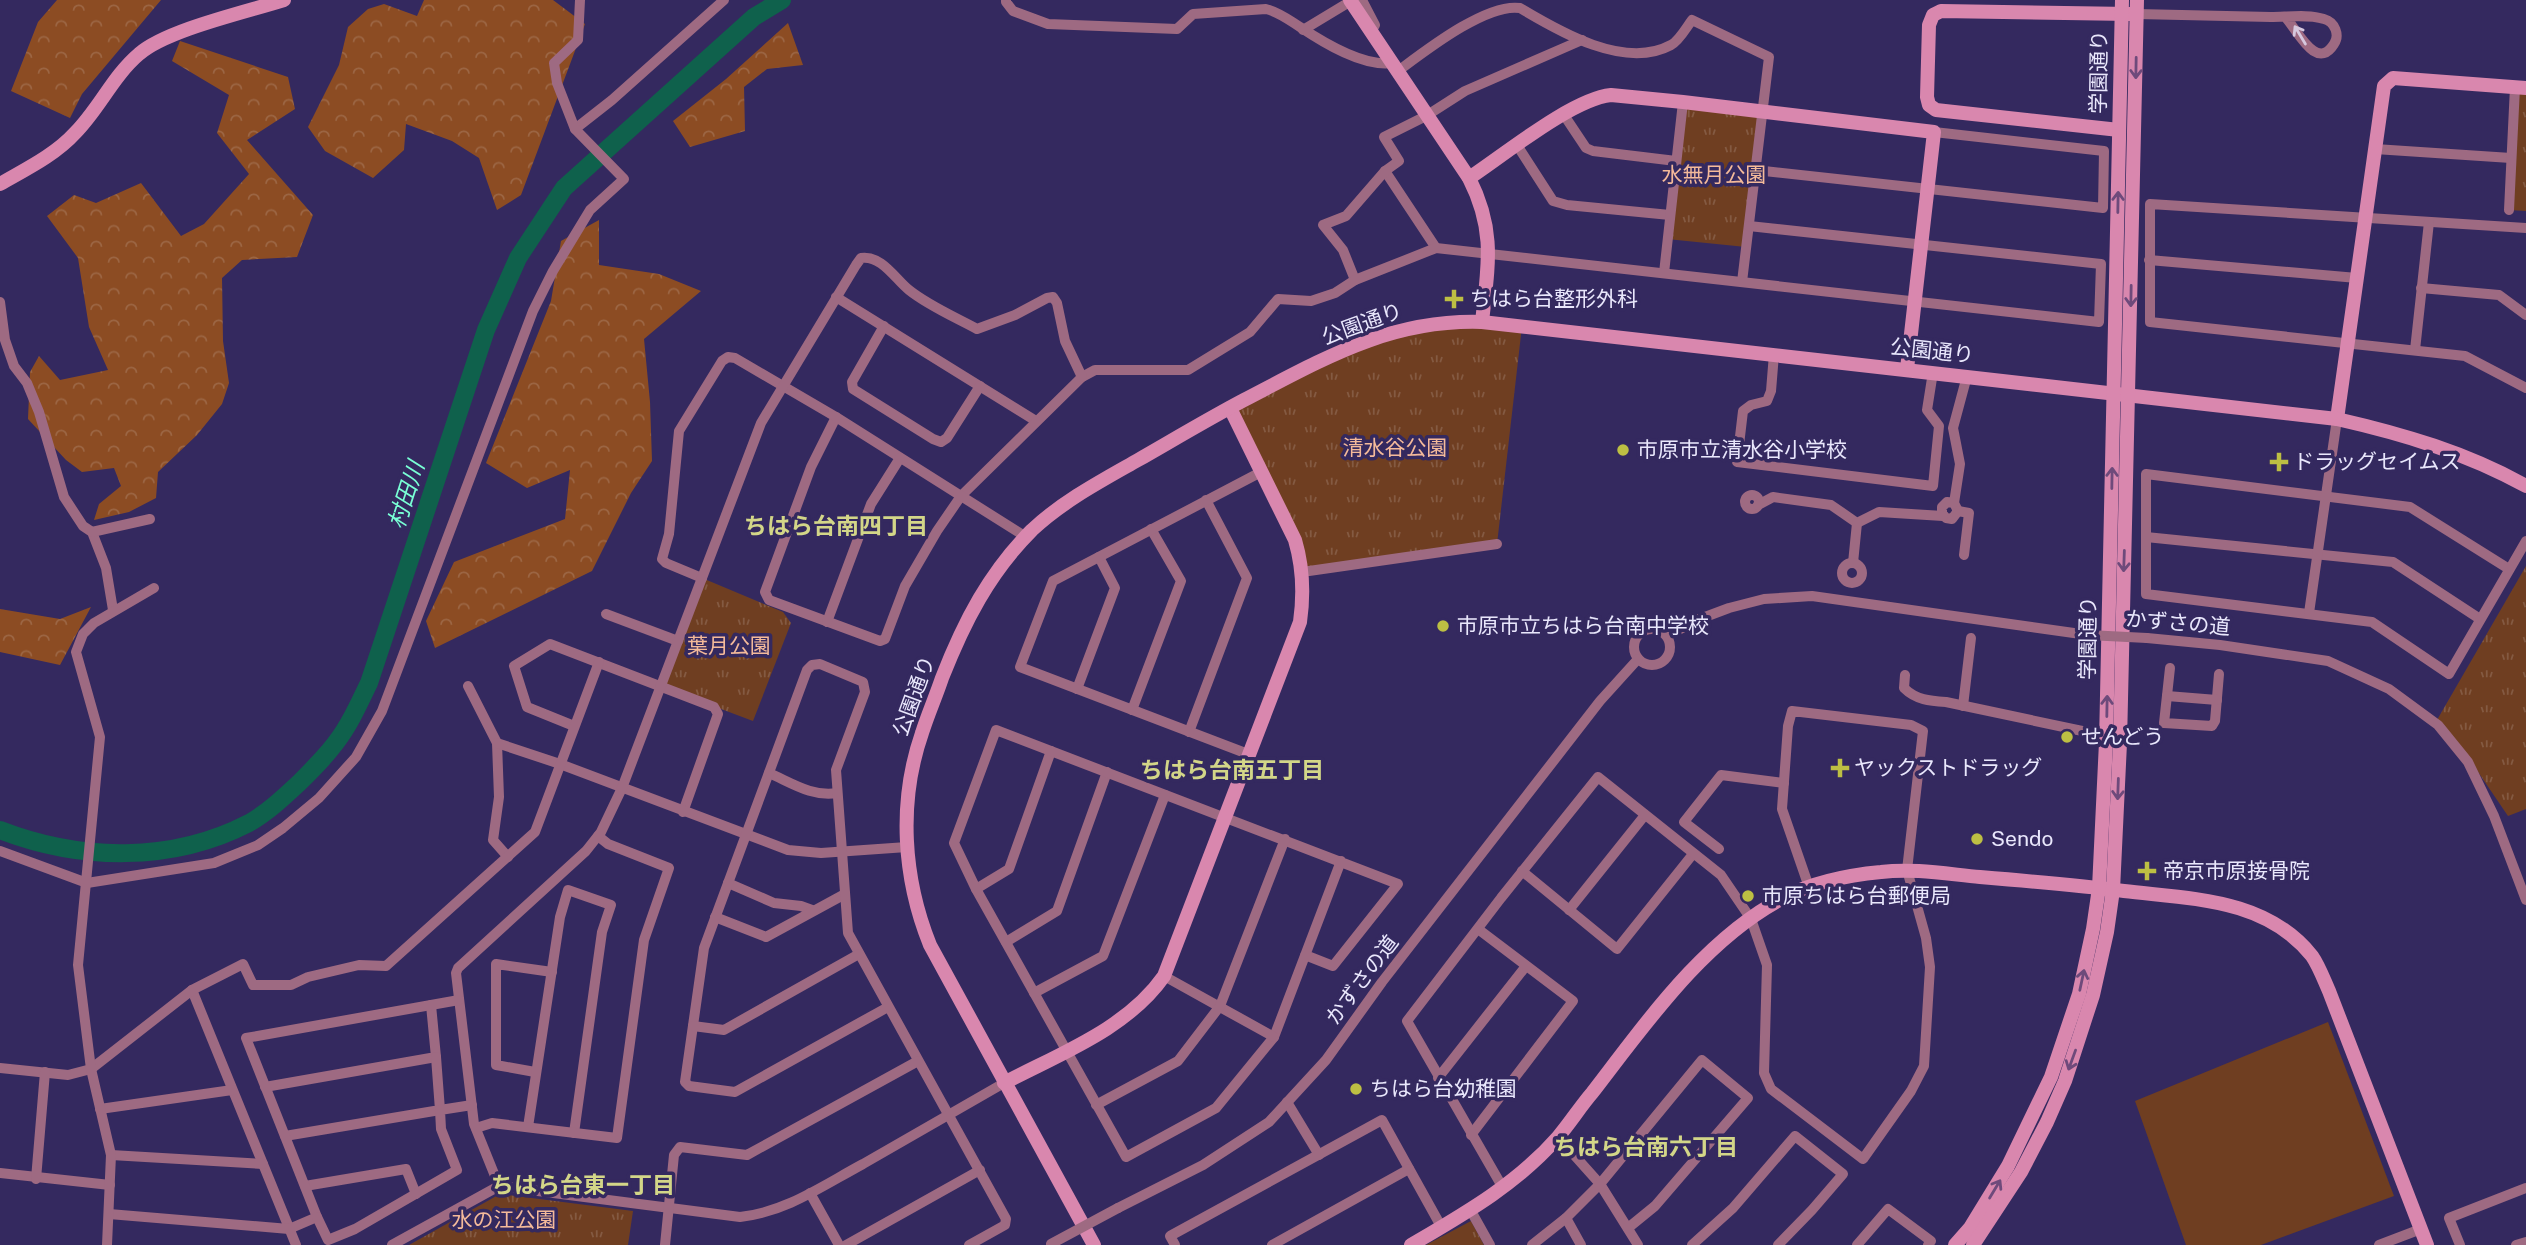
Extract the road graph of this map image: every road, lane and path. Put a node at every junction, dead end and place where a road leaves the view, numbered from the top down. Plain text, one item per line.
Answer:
1 (284, 0) edge
2 (580, 0) edge
3 (724, 0) edge
4 (1006, 0) edge
5 (1354, 0) edge
6 (2121, 7) edge
7 (2137, 7) edge
8 (2285, 17) junction
9 (1303, 30) junction
10 (1582, 40) junction
11 (1395, 67) junction
12 (2521, 87) edge
13 (1683, 102) junction
14 (1761, 111) junction
15 (1564, 115) junction
16 (1426, 116) junction
17 (575, 129) junction
18 (2119, 131) junction
19 (1934, 132) junction
20 (1517, 145) junction
21 (2375, 149) junction
22 (2511, 158) junction
23 (1676, 160) junction
24 (1755, 170) junction
25 (1385, 172) junction
26 (1469, 178) junction
27 (0, 184) edge
28 (1927, 189) junction
29 (2509, 210) dead end
30 (1670, 215) junction
31 (2365, 218) junction
32 (2429, 222) junction
33 (1749, 226) junction
34 (2526, 228) edge
35 (1921, 245) junction
36 (1436, 248) junction
37 (1489, 255) junction
38 (2149, 260) junction
39 (1664, 273) junction
40 (2357, 278) junction
41 (1355, 279) junction
42 (1742, 282) junction
43 (2421, 288) junction
44 (836, 297) junction
45 (1915, 300) junction
46 (0, 302) edge
47 (2526, 315) edge
48 (1482, 322) junction
49 (884, 326) junction
50 (2347, 345) junction
51 (2416, 350) junction
52 (1774, 354) junction
53 (1907, 369) junction
54 (1933, 372) junction
55 (1967, 376) junction
56 (1083, 377) junction
57 (782, 385) junction
58 (980, 386) junction
59 (2526, 388) edge
60 (2121, 394) junction
61 (1230, 408) junction
62 (836, 417) junction
63 (2337, 419) junction
64 (1037, 421) junction
65 (900, 458) junction
66 (1261, 472) junction
67 (2526, 486) edge
68 (2326, 495) junction
69 (961, 496) junction
70 (1206, 500) junction
71 (1758, 505) dead end
72 (1956, 507) junction
73 (150, 519) dead end
74 (1857, 523) junction
75 (1151, 530) junction
76 (92, 532) junction
77 (1026, 537) junction
78 (2146, 537) junction
79 (2526, 541) edge
80 (1497, 544) dead end
81 (2318, 554) junction
82 (1964, 555) dead end
83 (1099, 557) junction
84 (1853, 563) dead end
85 (2509, 569) junction
86 (1302, 572) junction
87 (702, 578) junction
88 (153, 588) dead end
89 (113, 610) junction
90 (2309, 613) junction
91 (606, 614) dead end
92 (2480, 619) junction
93 (827, 622) junction
94 (1667, 636) junction
95 (1971, 638) dead end
96 (678, 641) junction
97 (1638, 659) junction
98 (599, 662) junction
99 (2170, 668) dead end
100 (2219, 674) dead end
101 (1905, 675) dead end
102 (468, 686) dead end
103 (660, 687) junction
104 (1077, 689) junction
105 (2167, 696) junction
106 (2217, 700) junction
107 (1964, 706) junction
108 (1132, 710) junction
109 (574, 726) junction
110 (1189, 732) junction
111 (2106, 736) junction
112 (498, 743) junction
113 (1051, 751) junction
114 (1248, 754) junction
115 (560, 764) junction
116 (1107, 772) junction
117 (769, 773) junction
118 (1784, 783) junction
119 (622, 788) junction
120 (837, 793) junction
121 (1165, 795) junction
122 (683, 812) junction
123 (1645, 815) junction
124 (1224, 816) junction
125 (746, 835) junction
126 (598, 836) junction
127 (1285, 839) junction
128 (907, 847) junction
129 (1719, 849) dead end
130 (0, 851) edge
131 (842, 852) junction
132 (1693, 854) junction
133 (508, 857) junction
134 (1341, 861) junction
135 (1907, 870) junction
136 (1522, 872) junction
137 (88, 880) junction
138 (728, 883) junction
139 (1809, 887) junction
140 (976, 889) junction
141 (2106, 889) junction
142 (845, 894) junction
143 (2526, 900) edge
144 (812, 910) junction
145 (1569, 910) junction
146 (715, 917) junction
147 (1751, 919) junction
148 (1478, 929) junction
149 (1006, 942) junction
150 (859, 954) junction
151 (1306, 955) junction
152 (1526, 966) junction
153 (552, 972) junction
154 (1164, 976) junction
155 (192, 990) junction
156 (1034, 993) junction
157 (459, 1000) junction
158 (431, 1005) junction
159 (1220, 1006) junction
160 (888, 1007) junction
161 (693, 1026) junction
162 (1274, 1037) junction
163 (1066, 1050) junction
164 (436, 1057) junction
165 (918, 1061) junction
166 (0, 1068) edge
167 (91, 1069) junction
168 (45, 1072) junction
169 (535, 1072) junction
170 (1438, 1078) junction
171 (1004, 1083) junction
172 (265, 1087) junction
173 (232, 1090) junction
174 (1287, 1102) junction
175 (472, 1105) junction
176 (1096, 1105) junction
177 (100, 1109) junction
178 (440, 1110) junction
179 (949, 1115) junction
180 (528, 1127) junction
181 (476, 1128) junction
182 (575, 1133) junction
183 (1471, 1135) junction
184 (285, 1136) junction
185 (1558, 1138) junction
186 (111, 1155) junction
187 (1319, 1156) junction
188 (263, 1164) junction
189 (1409, 1169) junction
190 (980, 1170) junction
191 (0, 1174) edge
192 (36, 1179) junction
193 (1600, 1184) junction
194 (110, 1185) junction
195 (305, 1186) junction
196 (499, 1186) junction
197 (1503, 1188) junction
198 (2526, 1188) edge
199 (810, 1193) junction
200 (416, 1194) junction
201 (668, 1208) junction
202 (1471, 1211) junction
203 (109, 1214) junction
204 (317, 1217) junction
205 (1566, 1218) junction
206 (1441, 1228) junction
207 (1628, 1228) junction
208 (289, 1229) junction
209 (2421, 1230) junction
210 (2526, 1242) edge
211 (1050, 1244) edge
212 (2385, 1244) edge
213 (107, 1245) edge
214 (296, 1245) edge
215 (392, 1245) edge
216 (665, 1245) edge
217 (839, 1245) edge
218 (846, 1245) edge
219 (969, 1245) edge
220 (1094, 1245) edge
221 (1175, 1245) edge
222 (1272, 1245) edge
223 (1411, 1245) edge
224 (1490, 1245) edge
225 (1532, 1245) edge
226 (1581, 1245) edge
227 (1638, 1245) edge
228 (1692, 1245) edge
229 (1778, 1245) edge
230 (1857, 1245) edge
231 (1928, 1245) edge
232 (1955, 1245) edge
233 (1973, 1245) edge
234 (2427, 1245) edge
235 (2460, 1245) edge
236 (2516, 1245) edge

1 - 27 street
2 - 17 street
3 - 17 street
4 - 9 street
5 - 9 street
5 - 11 street
6 - 7 street
6 - 18 street, 学園通り
6 - 18 street
7 - 8 street
7 -> 60 street, 学園通り
8 -> 8 street
9 - 11 street
10 - 11 street
10 - 14 street
10 - 16 street
11 - 16 street
12 - 21 street
12 - 22 street
13 - 14 street
13 - 15 street
13 - 23 street
14 - 19 street
14 - 24 street
15 - 20 street
15 - 23 street
16 - 25 street
16 - 26 street
17 - 137 street
60 -> 18 street, 学園通り
19 - 28 street
19 - 28 street
20 - 26 street
20 - 30 street
21 - 22 street
21 - 31 street
22 - 29 street
23 - 30 street
24 - 28 street
24 - 33 street
25 - 36 street
25 - 41 street
26 - 37 street
28 - 35 street
30 - 39 street
31 - 32 street
31 - 38 street
31 - 40 street
32 - 34 street
32 - 43 street
33 - 35 street
33 - 42 street
35 - 45 street
35 - 45 street
36 - 37 street
36 - 41 street
37 - 39 street
37 - 48 street
38 - 40 street
38 - 50 street
39 - 42 street
40 - 50 street
41 - 56 street
42 - 45 street
43 - 47 street
43 - 51 street
44 - 49 street
44 - 56 street
44 - 57 street
45 - 53 street
46 - 76 street
48 - 52 street, 公園通り
48 - 61 street, 公園通り
49 - 58 street
49 - 58 street
50 - 51 street
50 - 63 street
51 - 59 street
52 - 53 street, 公園通り
52 - 54 street
53 - 54 street, 公園通り
54 - 55 street, 公園通り
55 - 60 street, 公園通り
55 - 72 street
56 - 64 street
57 - 62 street
57 - 87 street
57 - 87 street
58 - 64 street
60 - 63 street, 公園通り
111 -> 60 street, 学園通り
60 -> 141 street, 学園通り
61 - 66 street
61 - 77 street, 公園通り
62 - 65 street
62 - 93 street
63 - 67 street, 公園通り
63 - 68 street
64 - 69 street
65 - 69 street
65 - 93 street
66 - 70 street
66 - 86 street
68 - 78 street
68 - 81 street
68 - 85 street
69 - 77 street
69 - 93 street
70 - 75 street
70 - 110 street
71 - 74 street
72 - 74 street
72 - 82 street
73 - 76 street
74 - 84 street
75 - 83 street
75 - 108 street
76 - 89 street
77 - 128 street, 公園通り
78 - 81 street
78 - 90 street
79 - 85 street
80 - 86 street
81 - 90 street
81 - 92 street
83 - 104 street
83 - 104 street
85 - 92 street
86 - 114 street
87 - 96 street
88 - 89 street
89 - 137 street
90 - 92 street
91 - 96 street
94 - 97 street
94 - 97 street
94 - 143 street, かずさの道, bridge
95 - 107 street
96 - 103 street
97 - 174 street, かずさの道
98 - 103 street
98 - 109 street
98 - 109 street
99 - 105 street
100 - 106 street
101 - 107 street
102 - 112 street
103 - 119 street
103 - 122 street
104 - 108 street
105 - 106 street
105 - 106 street
107 - 111 street
108 - 110 street
109 - 115 street
110 - 114 street
111 - 141 street, 学園通り
112 - 115 street
112 - 133 street
113 - 116 street
113 - 140 street
113 - 140 street
114 - 124 street
115 - 119 street
115 - 133 street
116 - 121 street
116 - 149 street
117 - 120 street
117 - 120 street
117 - 125 street
118 - 129 street
118 - 135 street
118 - 139 street
119 - 122 street
119 - 126 street
120 - 131 street
121 - 124 street
121 - 156 street
122 - 125 street
123 - 132 street
123 - 136 street
123 - 145 street
124 - 127 street
124 - 154 street
125 - 131 street
125 - 138 street
126 - 157 street
126 - 182 street
127 - 134 street
127 - 159 street
128 - 131 street
128 - 171 street, 公園通り
130 - 137 street
131 - 142 street
132 - 145 street
132 - 147 street
133 - 155 street
134 - 151 street
134 - 151 street
135 - 139 street
135 - 141 street
135 - 147 street
136 - 145 street
136 - 148 street
137 - 167 street
138 - 144 street
138 - 146 street
139 - 147 street
140 - 149 street
141 - 209 street
232 -> 141 street, 学園通り
141 -> 233 street, 学園通り
142 - 144 street
142 - 150 street
144 - 146 street
146 - 161 street
147 - 185 street
148 - 152 street
148 - 170 street
149 - 156 street
150 - 160 street
150 - 161 street
151 - 162 street
152 - 170 street
152 - 183 street
153 - 169 street
153 - 169 street
153 - 182 street
154 - 159 street
154 - 163 street
155 - 167 street
155 - 173 street
156 - 163 street
157 - 158 street
157 - 175 street
158 - 164 street
158 - 172 street
159 - 162 street
159 - 176 street
160 - 161 street
160 - 165 street
162 - 176 street
163 - 171 street
163 - 176 street
164 - 172 street
164 - 178 street
165 - 179 street
165 - 201 street
166 - 168 street
167 - 168 street
167 - 177 street
168 - 192 street
169 - 180 street
170 - 183 street
171 - 179 street
171 - 220 street, 公園通り
172 - 184 street
173 - 177 street
173 - 188 street
174 - 187 street
174 - 211 street, かずさの道, bridge
175 - 178 street
175 - 181 street
177 - 186 street
178 - 184 street
178 - 200 street
179 - 190 street
179 - 199 street
180 - 181 street
180 - 182 street
181 - 196 street
183 - 197 street
184 - 195 street
185 - 193 street
185 - 197 street
186 - 188 street
186 - 194 street
187 - 189 street
187 - 221 street
188 - 208 street
189 - 206 street
189 - 222 street
190 - 218 street
190 - 219 street
191 - 192 street
192 - 194 street
193 - 205 street
193 - 207 street
193 - 207 street
194 - 203 street
195 - 200 street
195 - 204 street
196 - 201 street
196 - 215 street
197 - 202 street
198 - 235 street
199 - 201 street
199 - 217 street
200 - 204 street
201 - 216 street
202 - 206 street
202 - 224 street
203 - 208 street
203 - 213 street
204 - 208 street
205 - 225 street
205 - 226 street
206 - 223 street
207 - 227 street
208 - 214 street
209 - 212 street
209 - 234 street
210 - 236 street
228 - 229 street
230 - 231 street

